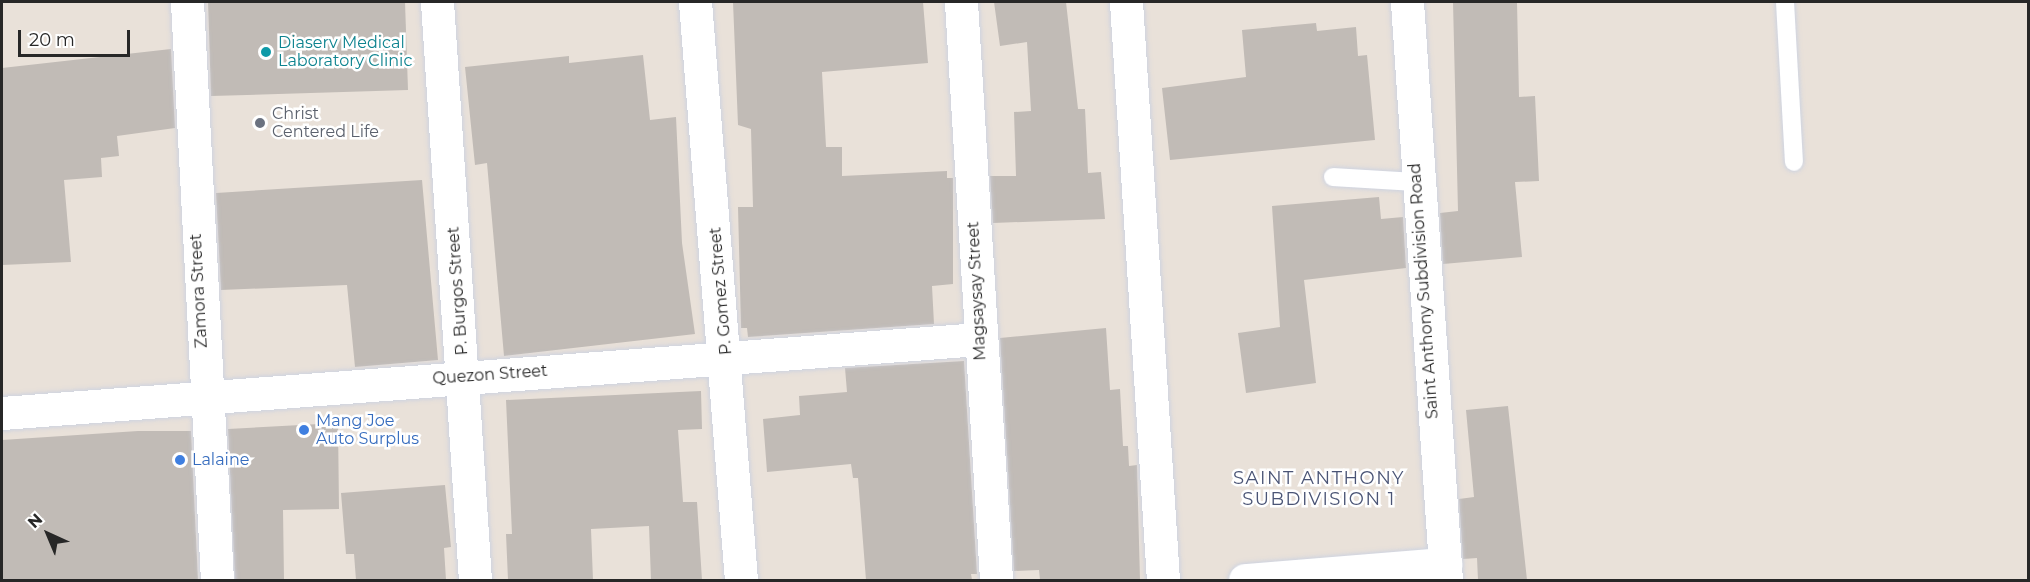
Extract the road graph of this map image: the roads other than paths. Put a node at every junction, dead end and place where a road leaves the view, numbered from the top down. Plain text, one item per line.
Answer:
1 (187, 2) edge
2 (437, 2) edge
3 (695, 2) edge
4 (961, 2) edge
5 (1126, 2) edge
6 (1407, 2) edge
7 (1785, 2) edge
8 (1794, 162) dead end
9 (1333, 177) dead end
10 (1415, 182) junction
11 (979, 339) junction
12 (727, 360) junction
13 (464, 376) junction
14 (204, 400) junction
15 (2, 414) edge
16 (1446, 572) edge
17 (217, 580) edge
18 (475, 580) edge
19 (741, 580) edge
20 (996, 580) edge
21 (1163, 580) edge
22 (1245, 580) edge

1 - 14 street, Zamora Street
2 - 13 street, P. Burgos Street
3 - 12 street, P. Gomez Street
4 - 11 street, Magsaysay Street
5 - 21 street
6 - 10 street, Saint Anthony Subdivision Road
7 - 8 lane
9 - 10 lane
10 - 16 street, Saint Anthony Subdivision Road
11 - 12 street, Quezon Street
11 - 20 street, Magsaysay Street
12 - 13 street, Quezon Street
12 - 19 street, P. Gomez Street
13 - 14 street, Quezon Street
13 - 18 street, P. Burgos Street
14 - 15 street, Quezon Street
14 - 17 street, Zamora Street
16 - 22 street

